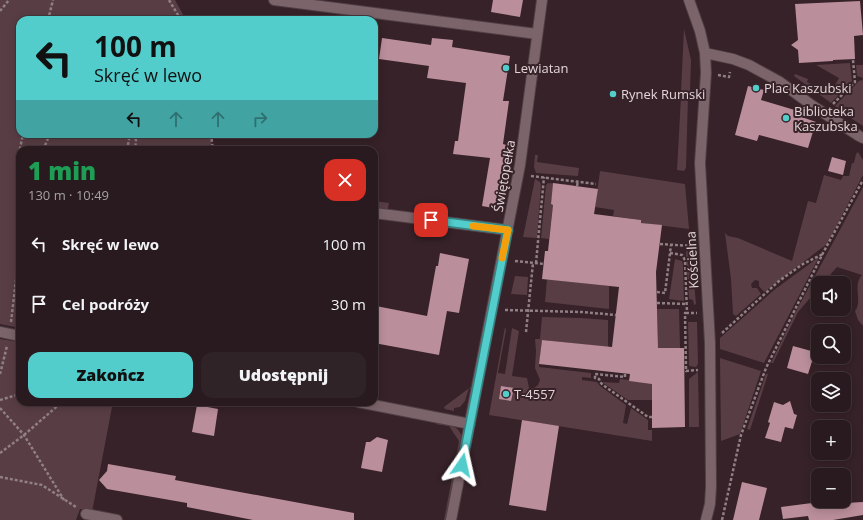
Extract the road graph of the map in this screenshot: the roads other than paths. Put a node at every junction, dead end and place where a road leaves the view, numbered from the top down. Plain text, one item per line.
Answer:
1 (274, 0) edge
2 (542, 0) edge
3 (689, 0) edge
4 (537, 34) junction
5 (705, 53) junction
6 (863, 138) edge
7 (378, 214) edge
8 (508, 230) junction
9 (378, 406) edge
10 (470, 424) junction
11 (86, 514) road end
12 (118, 520) edge
13 (451, 520) edge
14 (706, 520) edge

1 - 4 street
2 - 4 street, Świętopełka
3 - 5 street, Kościelna
4 - 8 street, Świętopełka
5 - 6 street
5 - 14 street, Kościelna
7 - 8 street
8 - 10 street, Świętopełka
9 - 10 street
10 - 13 street, Świętopełka
11 - 12 street

